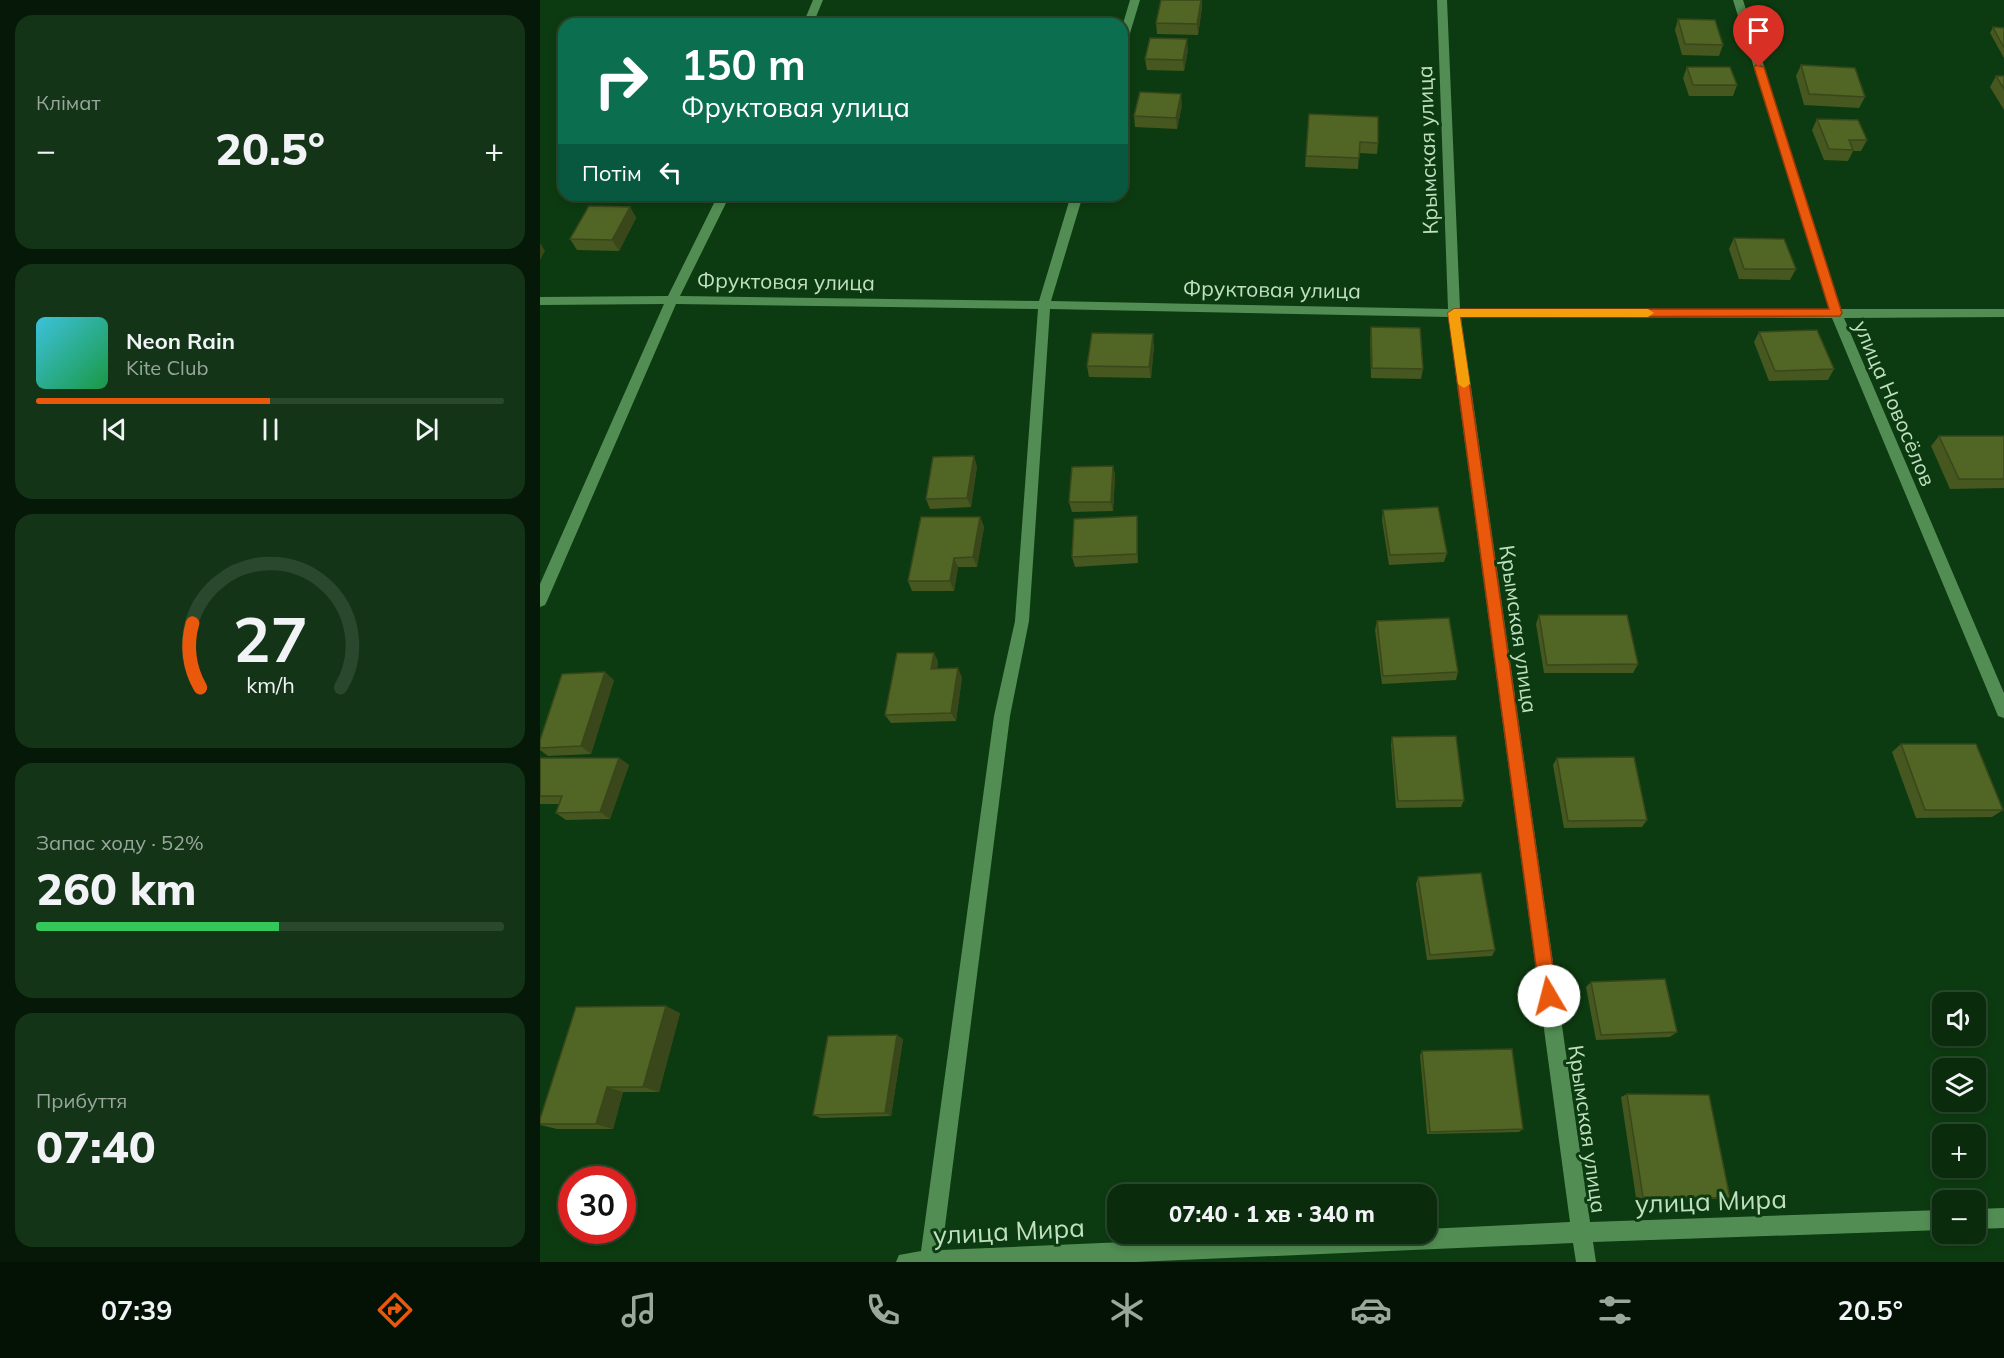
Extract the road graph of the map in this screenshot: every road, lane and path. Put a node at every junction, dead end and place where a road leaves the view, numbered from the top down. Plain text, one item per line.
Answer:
1 (818, 0) edge
2 (1135, 0) edge
3 (1442, 0) edge
4 (1738, 0) edge
5 (810, 18) edge
6 (1128, 23) edge
7 (721, 201) edge
8 (1075, 201) edge
9 (672, 300) junction
10 (540, 301) edge
11 (1044, 303) junction
12 (1454, 313) junction
13 (1836, 313) junction
14 (2004, 313) edge
15 (540, 601) edge
16 (2004, 711) edge
17 (2004, 1218) edge
18 (1986, 1219) edge
19 (1932, 1220) edge
20 (1581, 1232) junction
21 (906, 1262) edge
22 (930, 1262) edge
23 (1586, 1262) edge

1 - 5 street
2 - 6 street
3 - 12 street, Крымская улица
4 - 13 street, улица Новосёлов
7 - 9 street
8 - 11 street
9 - 10 street, Фруктовая улица
9 - 11 street, Фруктовая улица
9 - 15 street
11 - 12 street, Фруктовая улица
11 - 22 street
12 - 13 street, Фруктовая улица
12 - 20 street, Крымская улица
13 - 14 street, Фруктовая улица
13 - 16 street, улица Новосёлов
17 - 18 street
19 - 20 street, улица Мира
20 - 22 street, улица Мира
20 - 23 street, Крымская улица
21 - 22 street, улица Мира

